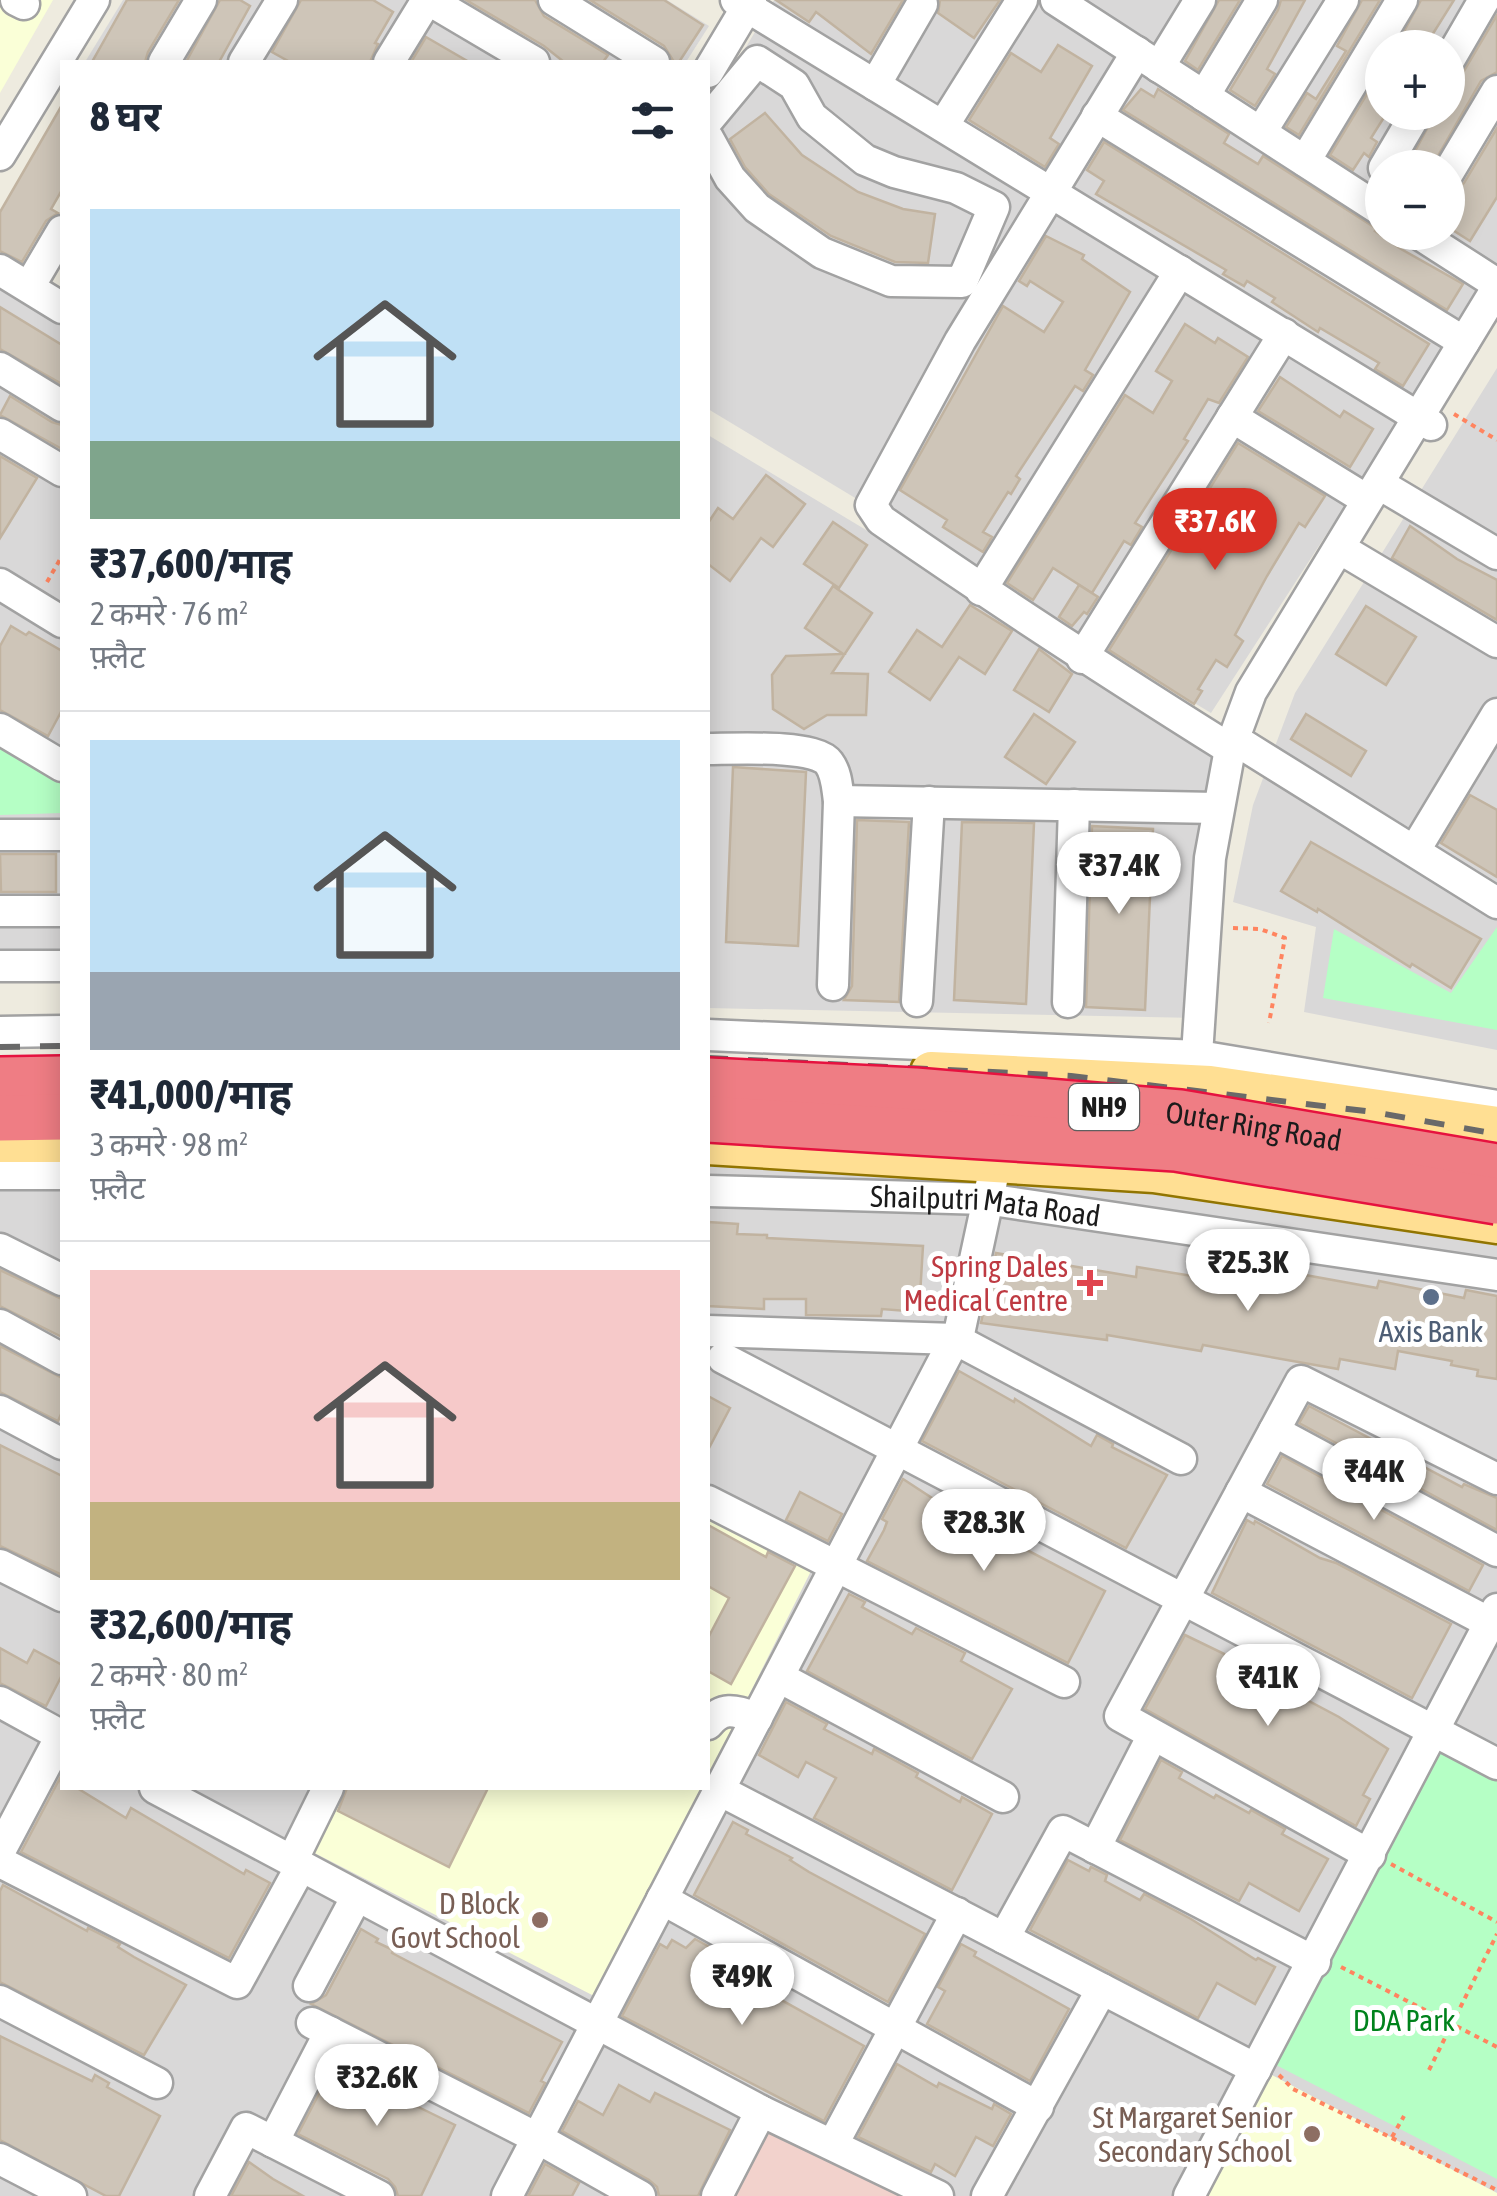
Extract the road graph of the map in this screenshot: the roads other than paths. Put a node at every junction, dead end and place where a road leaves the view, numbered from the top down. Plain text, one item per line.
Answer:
1 (94, 0) edge
2 (201, 0) edge
3 (282, 0) edge
4 (428, 0) edge
5 (554, 0) edge
6 (1022, 0) edge
7 (1056, 0) edge
8 (1200, 0) edge
9 (1262, 0) edge
10 (1344, 0) edge
11 (1402, 0) edge
12 (1484, 0) edge
13 (744, 2) edge
14 (922, 4) dead end
15 (1465, 33) edge
16 (816, 49) junction
17 (165, 60) edge
18 (245, 60) edge
19 (390, 60) edge
20 (531, 60) edge
21 (651, 60) edge
22 (1148, 60) junction
23 (710, 68) edge
24 (794, 85) junction
25 (875, 85) junction
26 (1497, 91) edge
27 (1204, 96) junction
28 (1097, 116) junction
29 (710, 118) edge
30 (943, 126) junction
31 (1261, 132) junction
32 (710, 142) edge
33 (977, 147) junction
34 (1462, 150) edge
35 (0, 155) edge
36 (1305, 160) junction
37 (956, 188) junction
38 (1050, 192) junction
39 (1365, 199) edge
40 (60, 233) edge
41 (1443, 250) edge
42 (1180, 271) junction
43 (8, 278) edge
44 (1497, 286) edge
45 (60, 307) edge
46 (1284, 334) junction
47 (1486, 334) edge
48 (0, 368) edge
49 (60, 405) edge
50 (1431, 416) junction
51 (1232, 417) junction
52 (0, 434) edge
53 (60, 470) edge
54 (1379, 495) junction
55 (1497, 554) edge
56 (1352, 556) junction
57 (0, 584) edge
58 (981, 590) junction
59 (60, 621) edge
60 (1497, 642) edge
61 (1082, 658) junction
62 (1497, 714) edge
63 (0, 729) edge
64 (1238, 748) junction
65 (710, 749) edge
66 (1484, 763) edge
67 (60, 765) edge
68 (839, 801) junction
69 (929, 802) junction
70 (1074, 805) junction
71 (1217, 808) junction
72 (0, 835) edge
73 (60, 835) edge
74 (1414, 850) junction
75 (1497, 903) edge
76 (0, 911) edge
77 (60, 911) edge
78 (0, 966) edge
79 (60, 966) edge
80 (833, 985) dead end
81 (917, 1001) dead end
82 (1068, 1002) dead end
83 (0, 1032) edge
84 (60, 1032) edge
85 (710, 1035) edge
86 (60, 1058) edge
87 (0, 1059) edge
88 (710, 1062) edge
89 (887, 1070) junction
90 (1204, 1071) junction
91 (60, 1079) edge
92 (0, 1080) edge
93 (710, 1081) edge
94 (1497, 1106) edge
95 (1412, 1113) junction
96 (0, 1118) edge
97 (710, 1118) edge
98 (1497, 1127) edge
99 (0, 1142) edge
100 (710, 1144) edge
101 (60, 1149) edge
102 (60, 1150) edge
103 (60, 1150) edge
104 (879, 1154) junction
105 (1497, 1167) edge
106 (0, 1174) edge
107 (991, 1180) junction
108 (710, 1192) edge
109 (1497, 1201) edge
110 (1392, 1207) junction
111 (1497, 1223) edge
112 (0, 1249) edge
113 (1497, 1275) edge
114 (60, 1279) edge
115 (0, 1326) edge
116 (710, 1331) edge
117 (955, 1339) junction
118 (60, 1358) edge
119 (723, 1358) dead end
120 (0, 1412) edge
121 (1274, 1431) junction
122 (60, 1443) edge
123 (898, 1447) junction
124 (1182, 1459) dead end
125 (1497, 1479) edge
126 (1240, 1492) junction
127 (710, 1502) edge
128 (1497, 1551) edge
129 (0, 1565) edge
130 (836, 1568) junction
131 (60, 1595) edge
132 (1183, 1598) junction
133 (1494, 1616) edge
134 (778, 1677) junction
135 (1064, 1682) dead end
136 (0, 1702) edge
137 (757, 1718) junction
138 (710, 1722) edge
139 (1433, 1730) junction
140 (60, 1734) edge
141 (1153, 1735) junction
142 (60, 1739) edge
143 (1497, 1764) edge
144 (159, 1790) edge
145 (327, 1790) edge
146 (719, 1790) junction
147 (1003, 1797) dead end
148 (1096, 1848) junction
149 (0, 1851) edge
150 (1380, 1859) junction
151 (0, 1862) edge
152 (296, 1864) junction
153 (357, 1896) junction
154 (662, 1899) junction
155 (957, 1913) junction
156 (1004, 1938) junction
157 (1323, 1962) junction
158 (309, 1986) dead end
159 (1102, 1989) junction
160 (0, 2000) edge
161 (598, 2023) junction
162 (895, 2028) junction
163 (1266, 2068) junction
164 (157, 2083) dead end
165 (1038, 2107) junction
166 (761, 2111) junction
167 (537, 2138) junction
168 (273, 2142) junction
169 (833, 2144) junction
170 (0, 2159) edge
171 (72, 2196) edge
172 (210, 2196) edge
173 (379, 2196) edge
174 (507, 2196) edge
175 (640, 2196) edge
176 (717, 2196) edge
177 (938, 2196) edge
178 (987, 2196) edge
179 (1190, 2196) edge

1 - 35 street
2 - 17 street
3 - 18 street
4 - 19 street
4 - 20 street
5 - 21 street
6 - 30 street
7 - 22 street
8 - 22 street
9 - 27 street
10 - 31 street
11 - 36 street
12 - 15 street
13 - 16 street
13 - 23 street
14 - 25 street
16 - 24 street
16 - 25 street
22 - 27 street
22 - 28 street
24 - 29 street
24 - 37 street
25 - 30 street
26 - 34 street
27 - 31 street
28 - 38 street
28 - 47 street
30 - 33 street
31 - 36 street
32 - 37 street
33 - 37 street
33 - 38 street
36 - 39 street
38 - 42 street
38 - 58 street
40 - 43 street
41 - 44 street
42 - 46 street
42 - 58 street
43 - 45 street
44 - 47 street
46 - 50 street
46 - 51 street
47 - 50 street
48 - 49 street
50 - 54 street
51 - 54 street
51 - 61 street
52 - 53 street
54 - 55 street
54 - 56 street
54 - 64 street
56 - 60 street
56 - 64 street
57 - 59 street
58 - 61 street
61 - 64 street
62 - 66 street
63 - 67 street
64 - 71 street
64 - 74 street
64 - 90 street
65 - 68 street
66 - 74 street
68 - 69 street
68 - 80 street
69 - 70 street
69 - 81 street
70 - 71 street
70 - 82 street
71 - 90 street
72 - 73 street
74 - 75 street
76 - 77 street
78 - 79 street
83 - 84 street
85 - 90 street
86 - 87 main road
88 - 89 main road, Outer Ring Road
89 - 90 main road, Outer Ring Road
89 - 104 main road
90 - 94 street
90 - 95 main road, Outer Ring Road
91 - 92 highway
93 - 105 highway, Outer Ring Road / NH9, bridge
95 - 98 main road, Outer Ring Road
95 - 110 main road
96 - 101 highway
97 - 109 highway, Outer Ring Road / NH9, bridge
99 - 102 main road
100 - 104 main road, Outer Ring Road
103 - 106 street
104 - 107 main road, Outer Ring Road
107 - 108 street, Shailputri Mata Road
107 - 110 main road, Outer Ring Road
107 - 113 street, Shailputri Mata Road
107 - 117 street
110 - 111 main road, Outer Ring Road
112 - 114 street
115 - 118 street
116 - 117 street
117 - 123 street
117 - 124 street
119 - 123 street
120 - 122 street
121 - 125 street
121 - 126 street
121 - 128 street
123 - 130 street
123 - 132 street
126 - 132 street
126 - 133 street
127 - 130 street
129 - 131 street
130 - 134 street
130 - 135 street
132 - 139 street
132 - 141 street
133 - 139 street
134 - 137 street
134 - 147 street
136 - 140 street
137 - 138 street
137 - 146 street
139 - 143 street
139 - 150 street
141 - 148 street
141 - 150 street
142 - 149 street
144 - 152 street
145 - 152 street
146 - 154 street
146 - 155 street
148 - 156 street
148 - 157 street
150 - 157 street
151 - 152 street
152 - 153 street
153 - 158 street
153 - 161 street
154 - 161 street
154 - 162 street
155 - 156 street
155 - 162 street
156 - 159 street
157 - 163 street
159 - 163 street
159 - 165 street
160 - 164 street
161 - 166 street
161 - 167 street
162 - 165 street
162 - 169 street
163 - 179 street
165 - 178 street
166 - 169 street
166 - 176 street
167 - 168 street
167 - 174 street
167 - 175 street
168 - 172 street
168 - 173 street
169 - 177 street
170 - 171 street

